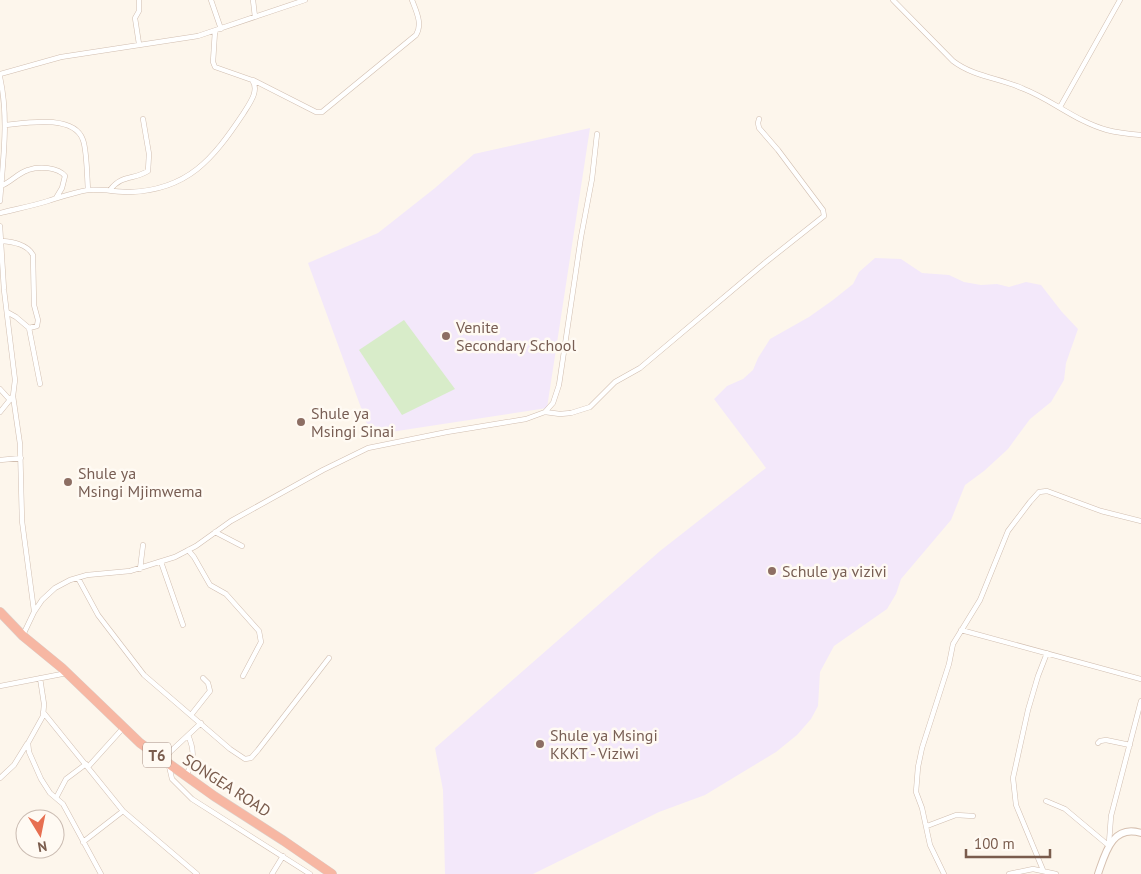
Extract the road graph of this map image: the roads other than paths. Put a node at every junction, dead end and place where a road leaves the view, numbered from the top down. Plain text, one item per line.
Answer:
1 (138, 0) edge
2 (211, 0) edge
3 (253, 0) edge
4 (304, 0) edge
5 (412, 0) edge
6 (893, 0) edge
7 (1120, 0) edge
8 (255, 17) junction
9 (221, 29) junction
10 (215, 31) junction
11 (139, 44) junction
12 (0, 76) edge
13 (252, 80) junction
14 (2, 107) edge
15 (1060, 107) junction
16 (759, 119) dead end
17 (143, 120) dead end
18 (5, 124) junction
19 (597, 134) dead end
20 (1141, 134) edge
21 (1, 169) edge
22 (1, 186) edge
23 (88, 190) junction
24 (110, 190) junction
25 (56, 198) junction
26 (0, 201) edge
27 (0, 213) edge
28 (0, 226) edge
29 (1, 240) edge
30 (2, 290) edge
31 (7, 312) junction
32 (28, 328) junction
33 (40, 384) dead end
34 (0, 389) edge
35 (12, 398) junction
36 (0, 412) edge
37 (545, 412) junction
38 (21, 458) junction
39 (0, 460) edge
40 (1141, 521) edge
41 (216, 532) junction
42 (143, 546) dead end
43 (242, 546) dead end
44 (188, 550) junction
45 (161, 562) junction
46 (140, 569) junction
47 (78, 578) junction
48 (0, 612) edge
49 (34, 612) junction
50 (183, 625) dead end
51 (961, 630) junction
52 (23, 636) junction
53 (1047, 653) junction
54 (329, 658) dead end
55 (67, 673) junction
56 (243, 676) dead end
57 (40, 678) junction
58 (203, 678) dead end
59 (1141, 679) edge
60 (0, 686) edge
61 (1141, 701) edge
62 (43, 712) junction
63 (191, 715) junction
64 (201, 723) junction
65 (124, 727) junction
66 (188, 735) junction
67 (28, 743) junction
68 (1098, 743) dead end
69 (1130, 745) junction
70 (166, 762) junction
71 (87, 766) junction
72 (186, 777) junction
73 (0, 778) edge
74 (56, 798) junction
75 (1046, 801) dead end
76 (123, 811) junction
77 (973, 816) dead end
78 (927, 826) junction
79 (1141, 833) edge
80 (83, 842) junction
81 (1109, 844) junction
82 (282, 856) junction
83 (1043, 870) junction
84 (101, 874) edge
85 (197, 874) edge
86 (272, 874) edge
87 (310, 874) edge
88 (332, 874) edge
89 (944, 874) edge
90 (1009, 874) edge
91 (1056, 874) edge
92 (1098, 874) edge

1 - 11 street
2 - 9 street
3 - 8 street
4 - 8 street
5 - 13 street
6 - 15 street
7 - 15 street
8 - 9 street
9 - 10 street
10 - 11 street
10 - 13 street
11 - 12 street
12 - 14 street
13 - 24 street
14 - 18 street
15 - 20 street
16 - 37 street
17 - 24 street
18 - 21 street
18 - 23 street
19 - 37 street
21 - 22 street
22 - 25 street
22 - 26 street
23 - 24 street
23 - 25 street
25 - 27 street
28 - 29 street
29 - 30 street
29 - 32 street
30 - 31 street
31 - 32 street
31 - 35 street
32 - 33 street
34 - 35 street
35 - 36 street
35 - 38 street
37 - 41 street
38 - 39 street
38 - 49 street
40 - 51 street
41 - 43 street
41 - 44 street
42 - 46 street
44 - 45 street
44 - 56 street
45 - 46 street
45 - 50 street
46 - 47 street
47 - 49 street
47 - 63 street
48 - 52 highway, SONGEA ROAD / T6
49 - 52 street
51 - 53 street
51 - 78 street
52 - 55 highway, SONGEA ROAD / T6
53 - 59 street
53 - 83 street
54 - 64 street
55 - 57 street
55 - 65 highway, SONGEA ROAD / T6
57 - 60 street
57 - 62 street
58 - 63 street
61 - 69 street
62 - 67 street
62 - 71 street
63 - 64 street
64 - 66 street
65 - 70 highway, SONGEA ROAD / T6
65 - 71 street
66 - 70 street
66 - 72 street
67 - 73 street
67 - 74 street
68 - 69 street
69 - 81 street
70 - 72 highway, SONGEA ROAD / T6
70 - 82 street
71 - 74 street
71 - 76 street
72 - 88 highway, SONGEA ROAD / T6
74 - 80 street
75 - 81 street
76 - 80 street
76 - 85 street
77 - 78 street
78 - 89 street
79 - 81 street
80 - 84 street
81 - 92 street
82 - 86 street
82 - 87 street
83 - 90 street
83 - 91 street

